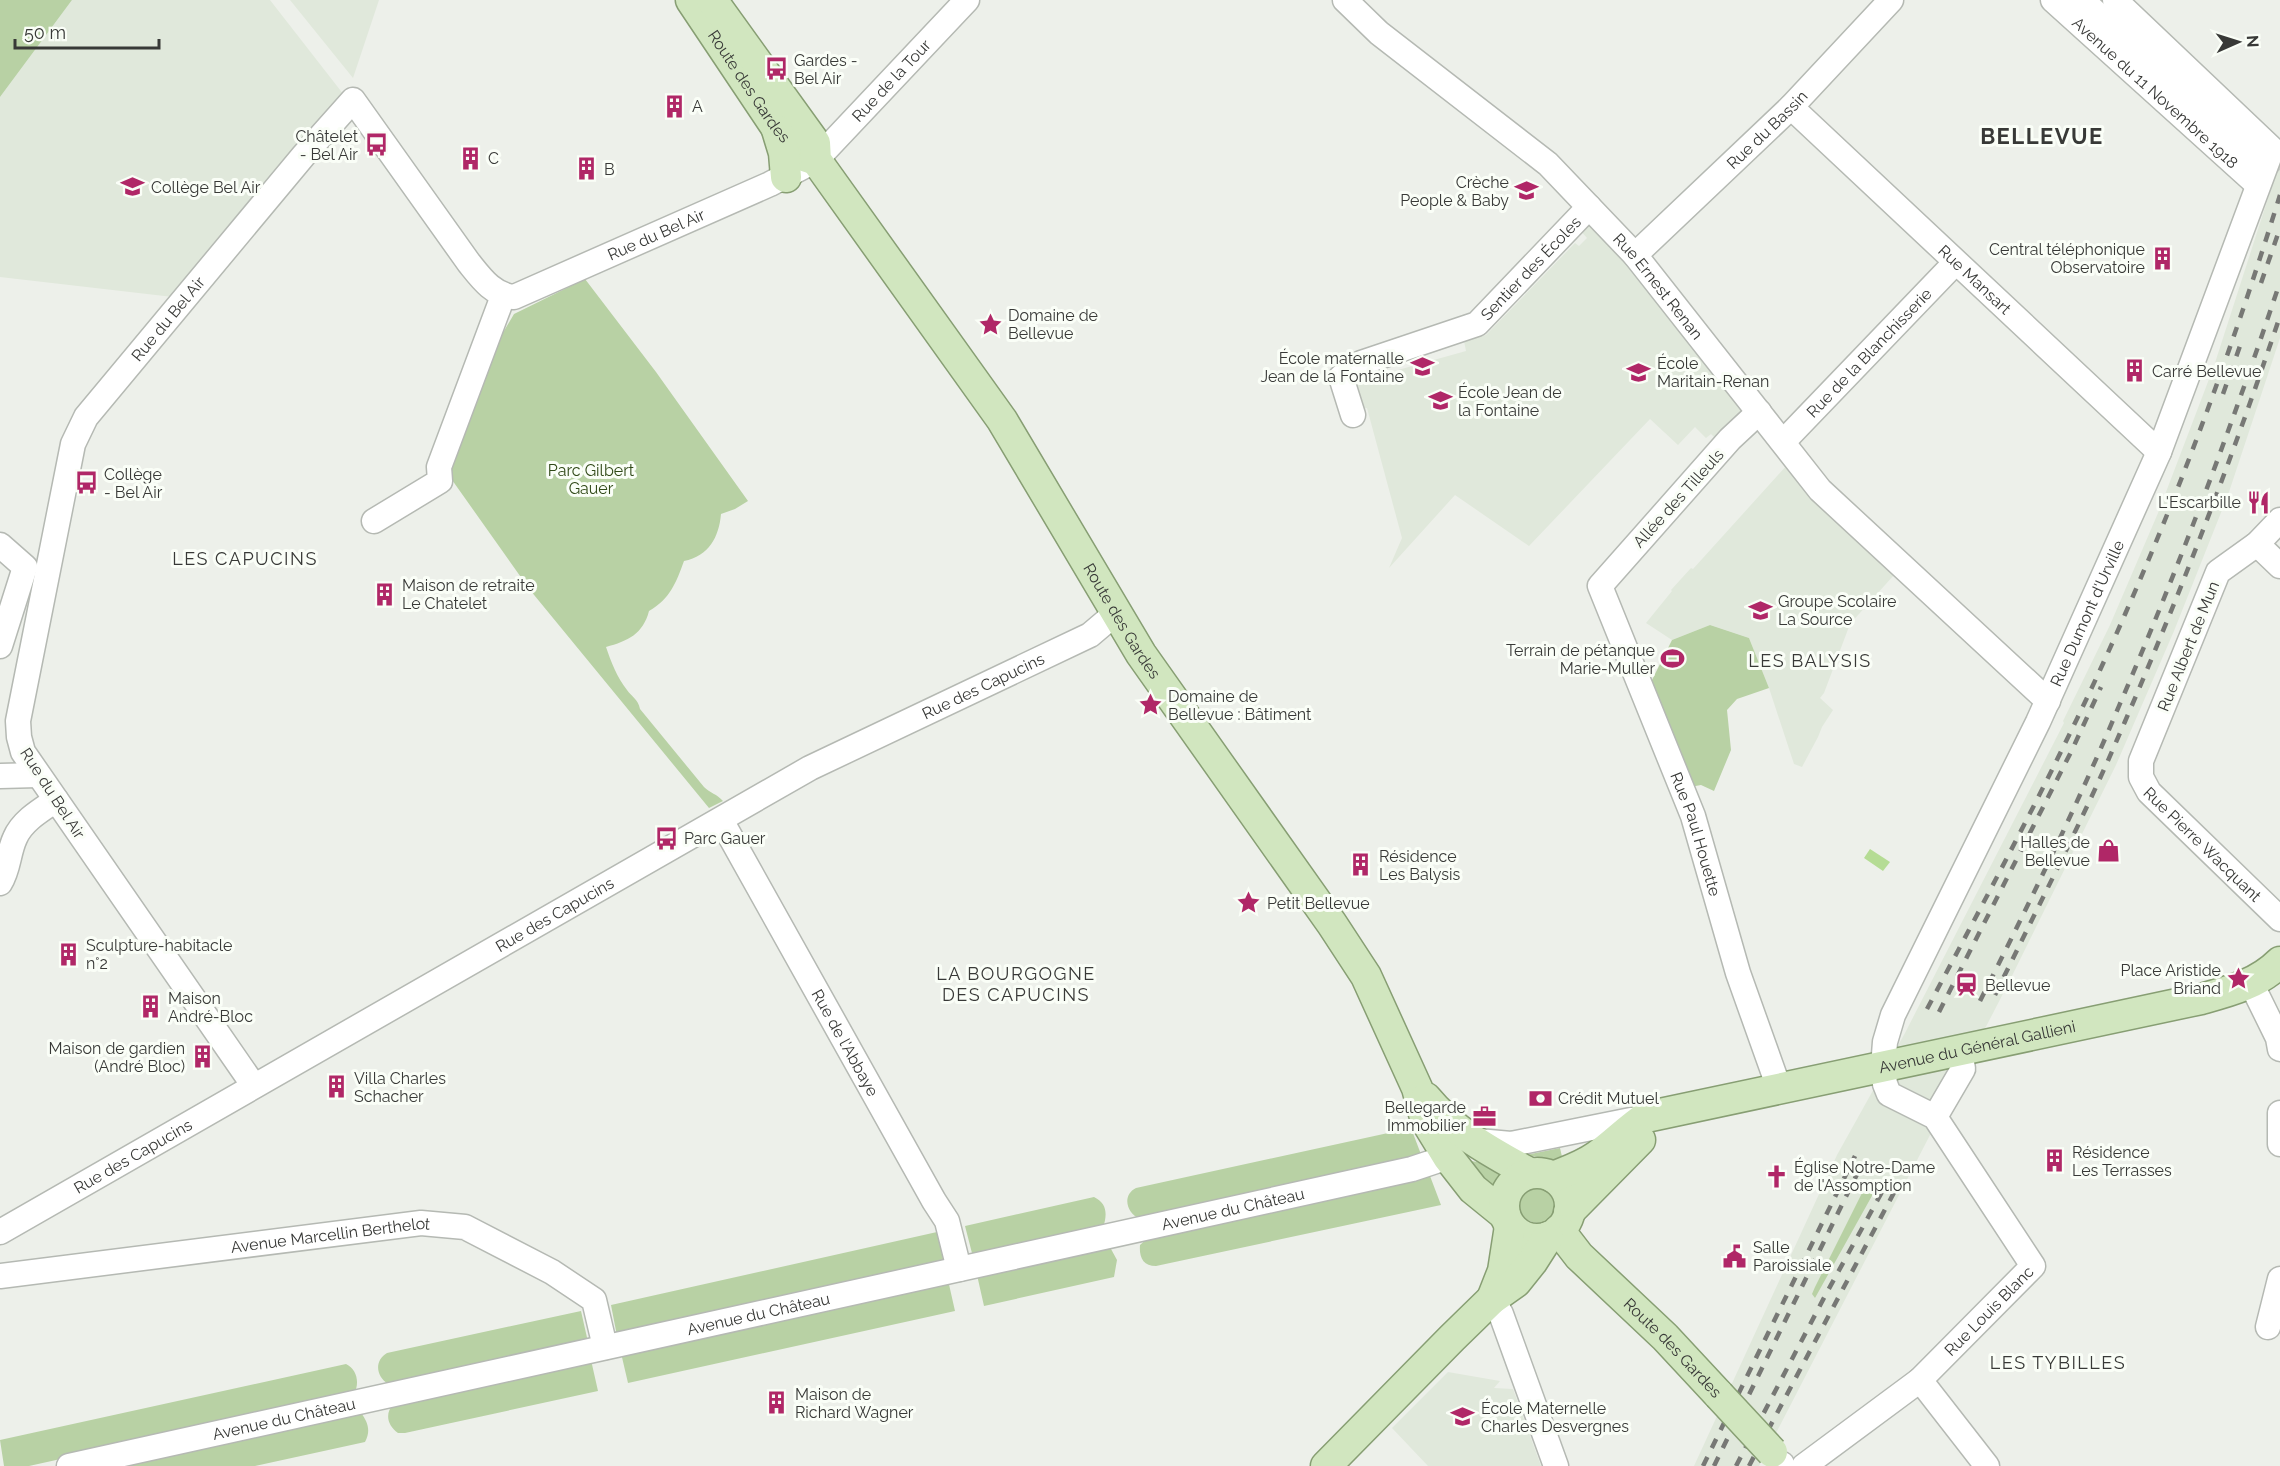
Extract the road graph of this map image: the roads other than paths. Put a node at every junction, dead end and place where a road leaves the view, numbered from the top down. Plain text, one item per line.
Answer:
1 (691, 0) edge
2 (712, 0) edge
3 (967, 0) edge
4 (1345, 0) edge
5 (1891, 0) edge
6 (2053, 0) edge
7 (2082, 0) edge
8 (2115, 0) edge
9 (1791, 107) junction
10 (776, 127) junction
11 (2264, 155) junction
12 (816, 160) junction
13 (786, 177) junction
14 (2259, 185) junction
15 (1589, 207) junction
16 (1635, 255) junction
17 (1955, 262) junction
18 (503, 296) junction
19 (1759, 412) junction
20 (1353, 415) dead end
21 (1783, 442) junction
22 (2159, 452) junction
23 (2280, 520) edge
24 (374, 521) dead end
25 (2257, 544) junction
26 (0, 545) edge
27 (2280, 566) edge
28 (1599, 586) joint
29 (1116, 613) junction
30 (0, 646) edge
31 (2048, 701) junction
32 (2141, 761) joint
33 (38, 775) junction
34 (0, 776) edge
35 (56, 800) junction
36 (721, 820) junction
37 (0, 883) edge
38 (2280, 919) edge
39 (2280, 962) edge
40 (2251, 983) junction
41 (2280, 1049) edge
42 (1960, 1050) junction
43 (1883, 1067) junction
44 (254, 1086) junction
45 (1417, 1088) junction
46 (1779, 1088) junction
47 (2280, 1113) edge
48 (1656, 1114) junction
49 (1935, 1117) junction
50 (1472, 1140) junction
51 (2280, 1144) edge
52 (1448, 1157) junction
53 (1541, 1175) junction
54 (1507, 1220) junction
55 (1559, 1226) junction
56 (0, 1232) edge
57 (959, 1269) junction
58 (0, 1276) edge
59 (2280, 1279) edge
60 (1492, 1299) junction
61 (2268, 1327) dead end
62 (605, 1347) junction
63 (1920, 1380) junction
64 (1785, 1463) edge
65 (69, 1466) edge
66 (1326, 1466) edge
67 (1556, 1466) edge
68 (1987, 1466) edge

1 - 10 main road, Route des Gardes
2 - 12 main road, Route des Gardes
3 - 12 street, Rue de la Tour
4 - 15 street, Rue Ernest Renan
5 - 9 street, Rue du Bassin
6 - 14 street, Avenue du 11 Novembre 1918
7 - 11 street, Avenue du 11 Novembre 1918
8 - 11 street
9 - 16 street, Rue du Bassin
9 - 17 street, Rue Mansart
10 - 12 main road, Route des Gardes
10 - 13 main road
11 - 14 street, Rue Dumont d'Urville
12 - 13 street, Rue du Bel Air
12 - 29 main road, Route des Gardes
13 - 18 street, Rue du Bel Air
14 - 22 street, Rue Dumont d'Urville
15 - 16 street, Rue Ernest Renan
15 - 20 street, Sentier des Écoles
16 - 19 street, Rue Ernest Renan
17 - 21 street, Rue de la Blanchisserie
17 - 22 street, Rue Mansart
18 - 24 street
18 - 33 street, Rue du Bel Air
19 - 21 street, Rue Ernest Renan
19 - 28 street, Allée des Tilleuls
21 - 31 street, Rue Ernest Renan
22 - 31 street, Rue Dumont d'Urville
23 - 25 street, Rue Albert de Mun
25 - 27 street
25 - 32 street, Rue Albert de Mun
26 - 30 street
28 - 46 street, Rue Paul Houette
29 - 36 street, Rue des Capucins
29 - 45 main road, Route des Gardes
31 - 43 street, Rue Dumont d'Urville
32 - 38 street, Rue Pierre Wacquant
33 - 34 street
33 - 35 street, Rue du Bel Air
35 - 37 street
35 - 44 street, Rue du Bel Air
36 - 44 street, Rue des Capucins
36 - 57 street, Rue de l'Abbaye
39 - 40 main road, Avenue du Général Gallieni
40 - 41 street
40 - 42 main road, Avenue du Général Gallieni
42 - 43 main road, Avenue du Général Gallieni
42 - 49 street
43 - 46 main road, Avenue du Général Gallieni
43 - 49 street, Rue Louis Blanc
44 - 56 street, Rue des Capucins
45 - 50 main road, Route des Gardes
45 - 52 main road, Route des Gardes
46 - 48 main road, Avenue du Général Gallieni
47 - 51 street
48 - 50 street, Avenue du Général Gallieni
48 - 53 main road, Avenue du Général Gallieni
48 - 55 main road
49 - 63 street, Rue Louis Blanc
50 - 53 main road, Route des Gardes
52 - 53 main road
52 - 54 main road, Route des Gardes
52 - 57 street, Avenue du Château
53 - 54 main road
53 - 55 main road
54 - 55 main road
54 - 60 main road
55 - 60 main road
55 - 64 main road, Route des Gardes, bridge
57 - 62 street, Avenue du Château
58 - 62 street, Avenue Marcellin Berthelot
59 - 61 street
60 - 66 main road
60 - 67 street
62 - 65 street, Avenue du Château
63 - 64 street, Rue Louis Blanc
63 - 68 street

